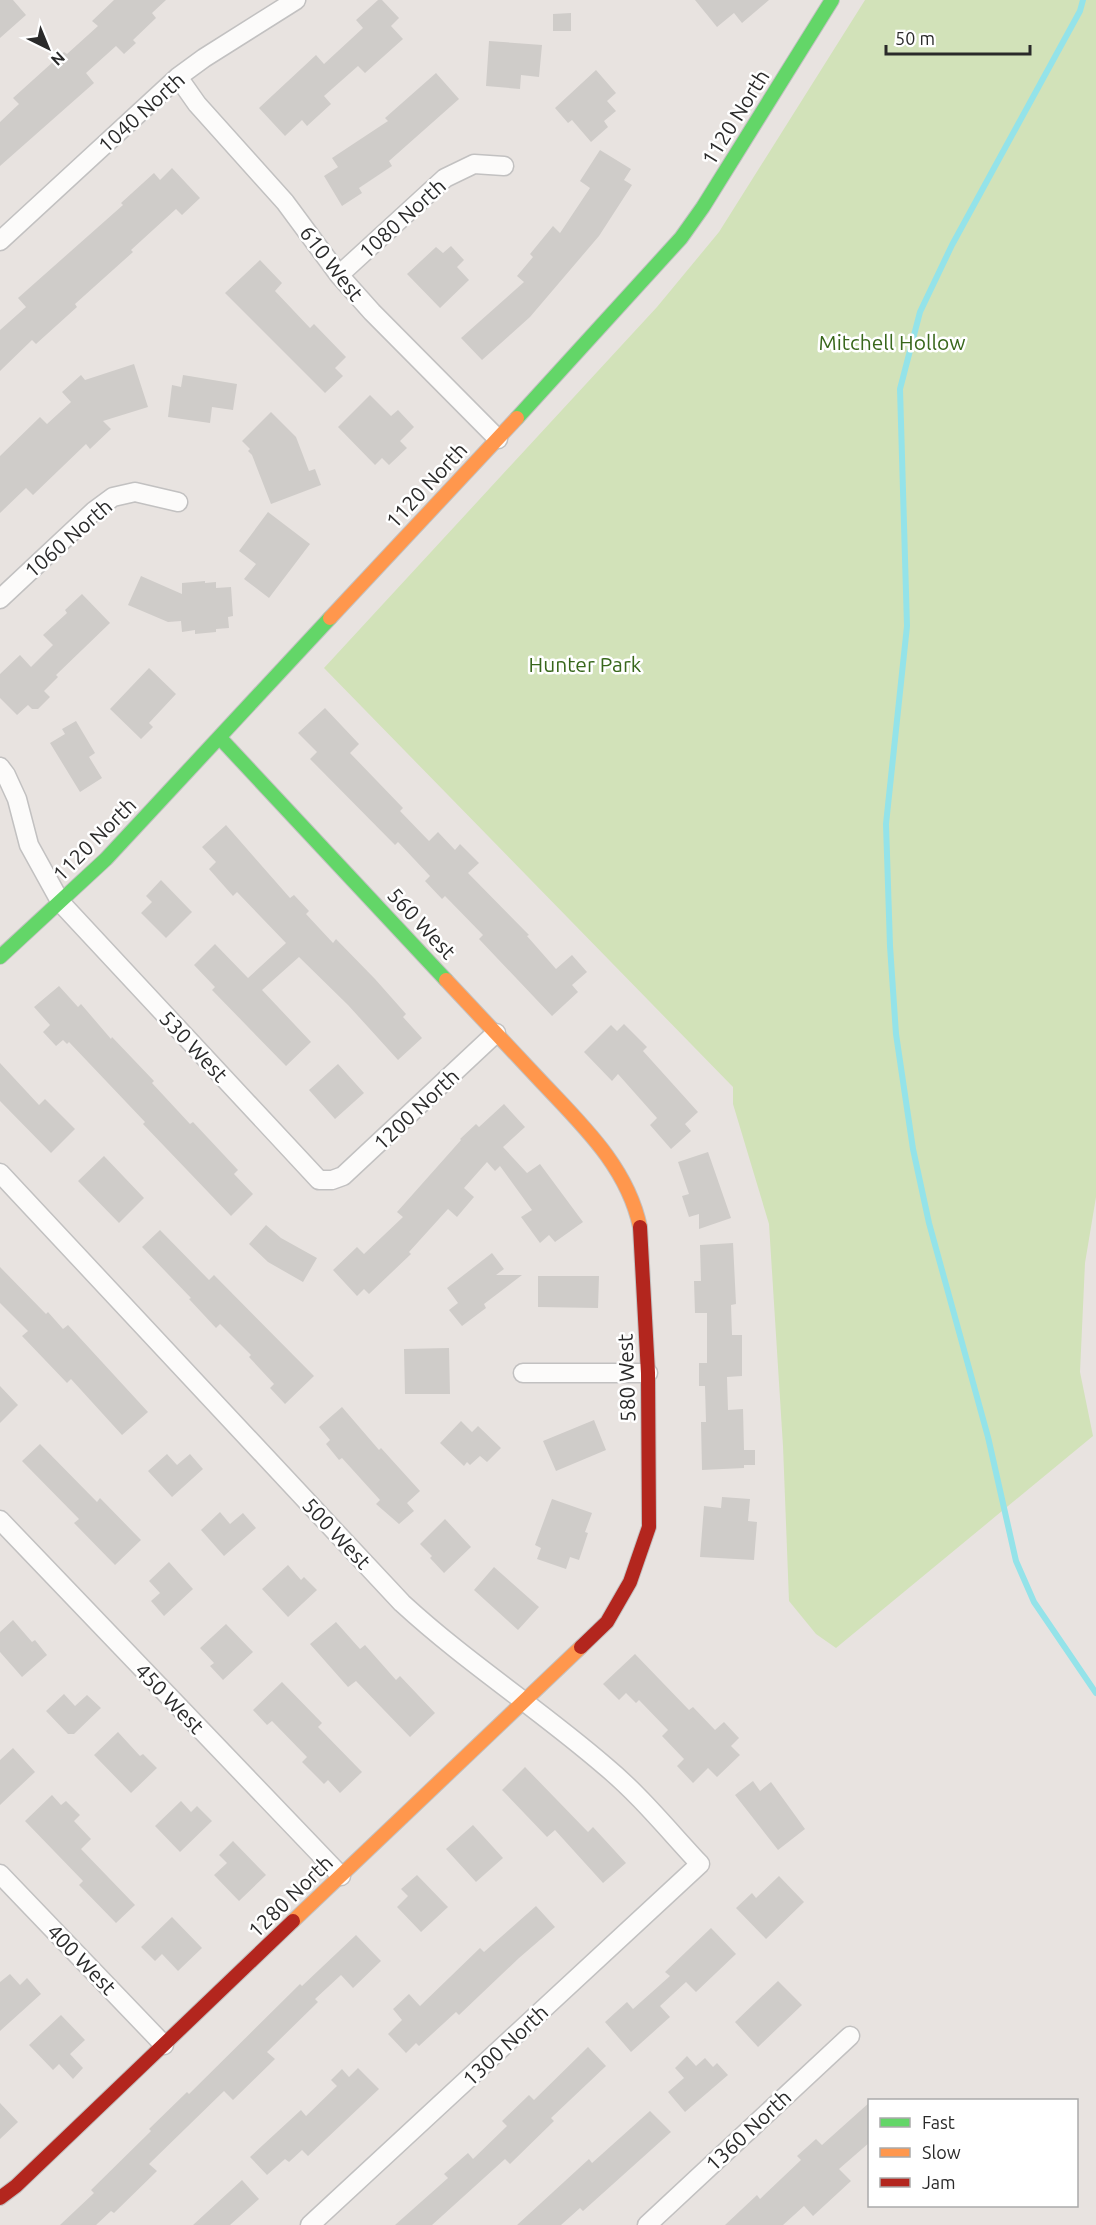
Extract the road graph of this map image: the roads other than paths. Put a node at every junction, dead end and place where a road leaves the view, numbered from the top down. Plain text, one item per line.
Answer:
1 (296, 0) edge
2 (832, 0) edge
3 (178, 77) junction
4 (504, 166) dead end
5 (0, 242) edge
6 (339, 275) junction
7 (498, 439) junction
8 (178, 502) dead end
9 (0, 599) edge
10 (220, 738) junction
11 (0, 766) edge
12 (61, 903) junction
13 (0, 957) edge
14 (496, 1033) junction
15 (592, 1136) joint
16 (0, 1173) edge
17 (332, 1180) joint
18 (523, 1373) dead end
19 (648, 1373) junction
20 (0, 1520) edge
21 (607, 1622) joint
22 (523, 1702) junction
23 (700, 1864) joint
24 (0, 1874) edge
25 (340, 1876) junction
26 (850, 2036) dead end
27 (164, 2045) junction
28 (0, 2198) edge
29 (310, 2225) edge
30 (646, 2225) edge

1 - 3 street, 1040 North
2 - 7 street, 1120 North
3 - 5 street, 1040 North
3 - 6 street, 610 West
4 - 6 street, 1080 North
6 - 7 street, 610 West
7 - 10 street, 1120 North
8 - 9 street, 1060 North
10 - 12 street, 1120 North
10 - 14 street, 560 West
11 - 12 street, 530 West
12 - 13 street, 1120 North
12 - 17 street, 530 West
14 - 15 street, 560 West
14 - 17 street, 1200 North
15 - 19 street, 580 West
16 - 22 street, 500 West
18 - 19 street
19 - 21 street, 580 West
20 - 25 street, 450 West
21 - 22 street, 1280 North
22 - 23 street, 500 West
22 - 25 street, 1280 North
23 - 29 street, 1300 North
24 - 27 street, 400 West
25 - 27 street, 1280 North
26 - 30 street, 1360 North
27 - 28 street, 1280 North

